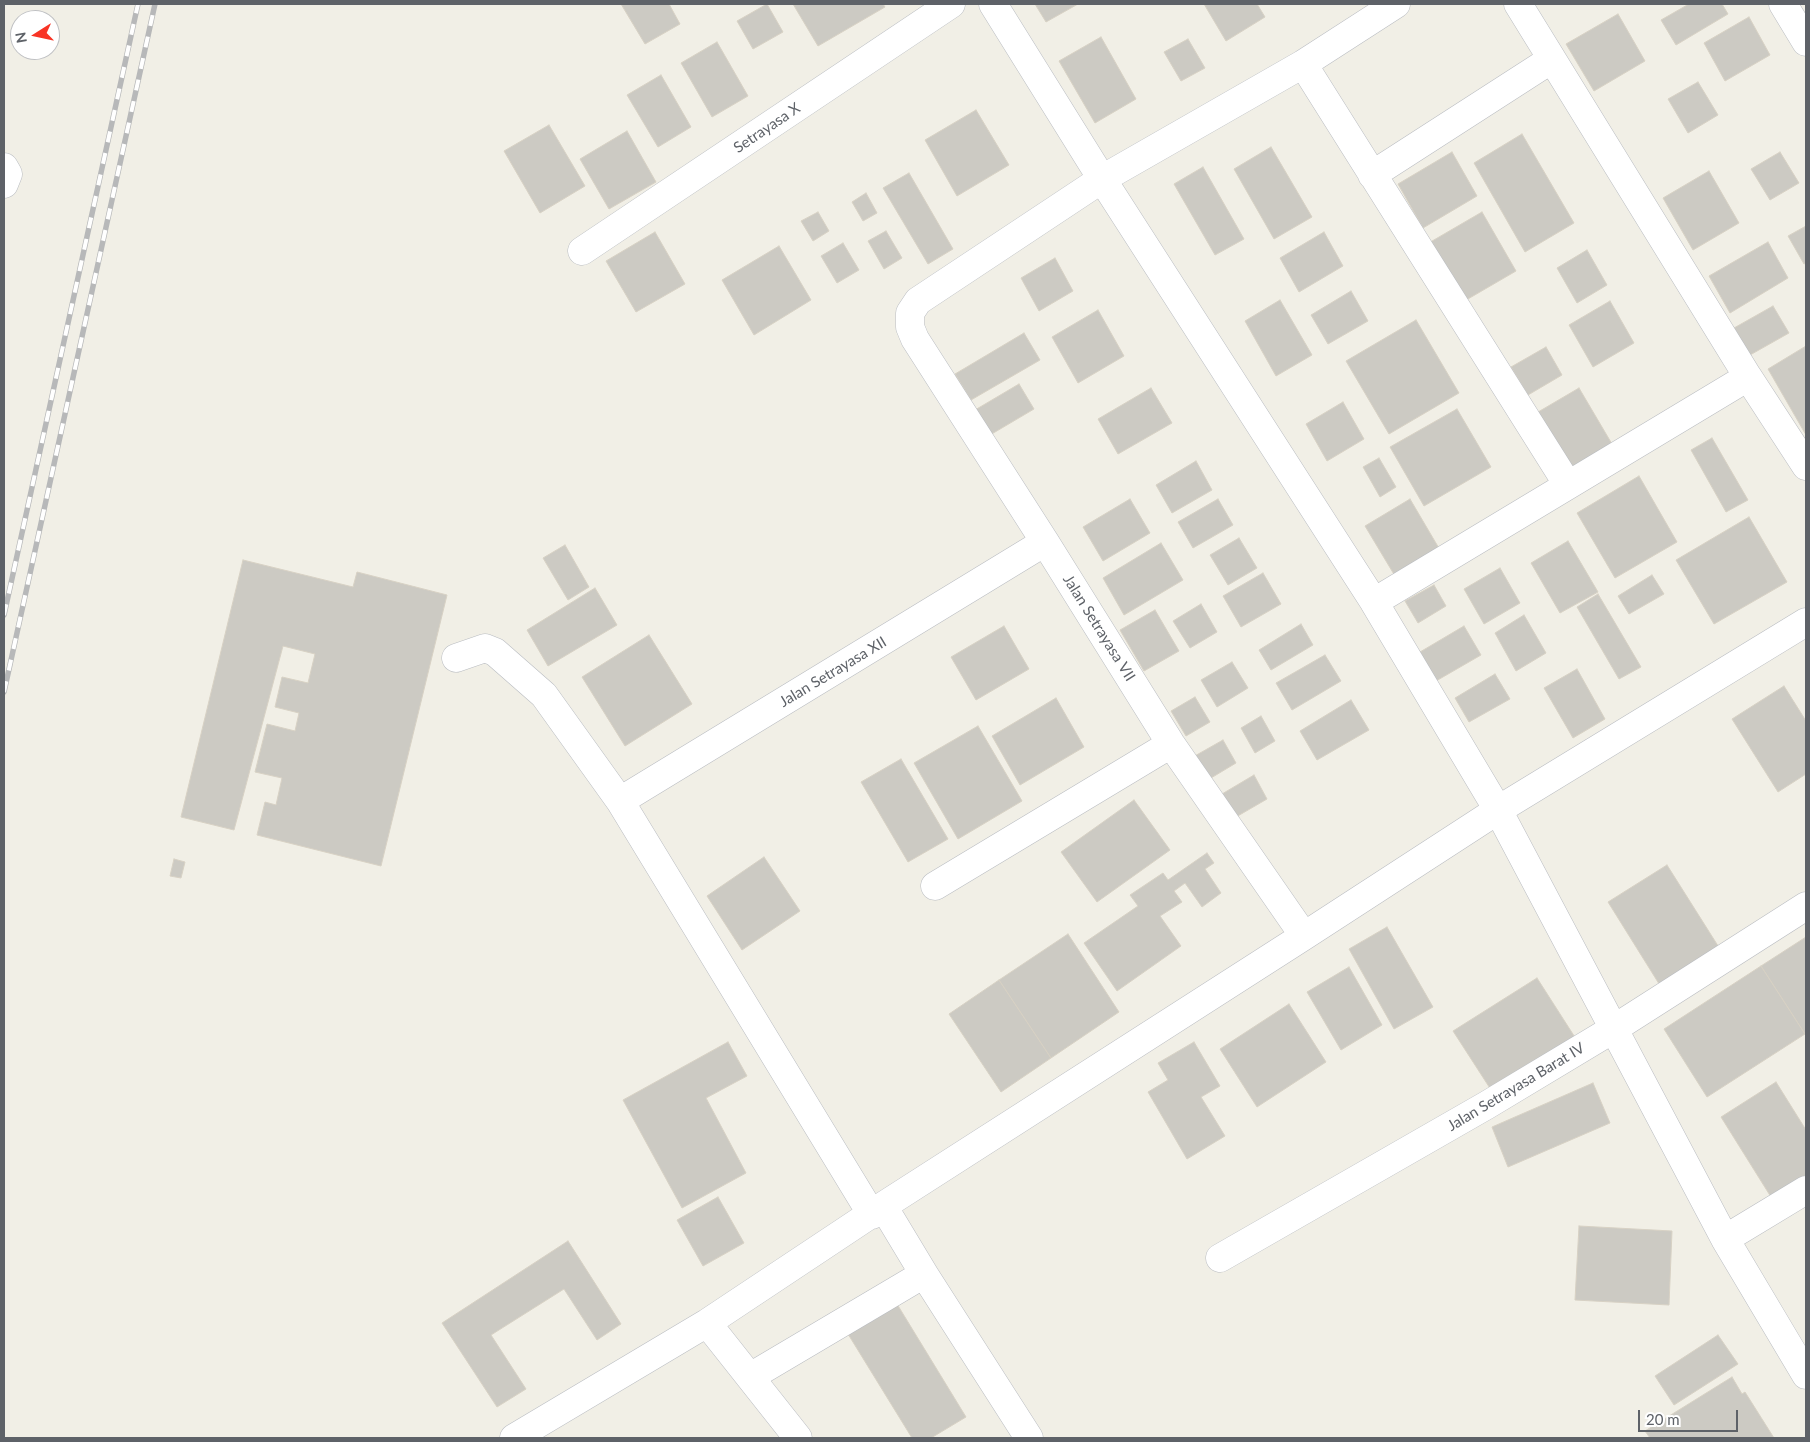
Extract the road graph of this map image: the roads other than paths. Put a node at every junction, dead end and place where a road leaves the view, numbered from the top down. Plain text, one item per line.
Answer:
1 (951, 4) edge
2 (993, 4) edge
3 (1396, 4) edge
4 (1518, 4) edge
5 (1783, 4) edge
6 (1806, 42) edge
7 (1552, 59) junction
8 (1303, 64) junction
9 (4, 167) edge
10 (1372, 175) junction
11 (1102, 179) junction
12 (4, 184) edge
13 (582, 251) dead end
14 (1748, 377) junction
15 (1806, 466) edge
16 (1568, 486) junction
17 (1045, 542) junction
18 (1374, 602) junction
19 (1806, 622) edge
20 (456, 658) dead end
21 (1170, 744) junction
22 (620, 801) junction
23 (1498, 810) junction
24 (935, 886) dead end
25 (1806, 906) edge
26 (1304, 936) junction
27 (1615, 1028) junction
28 (1806, 1190) edge
29 (877, 1210) junction
30 (1725, 1239) junction
31 (1220, 1258) dead end
32 (924, 1274) junction
33 (707, 1323) junction
34 (1806, 1375) edge
35 (750, 1377) junction
36 (553, 1428) edge
37 (514, 1438) edge
38 (798, 1438) edge
39 (1029, 1438) edge

1 - 13 street, Setrayasa X
2 - 11 street
3 - 8 street
4 - 7 street
5 - 6 street
7 - 10 street
7 - 14 street
8 - 10 street
8 - 11 street
9 - 12 street
10 - 16 street
11 - 17 street, Jalan Setrayasa VII
11 - 18 street
14 - 15 street
14 - 16 street
16 - 18 street
17 - 21 street, Jalan Setrayasa VII
17 - 22 street, Jalan Setrayasa XII
18 - 23 street
19 - 23 street
20 - 22 street
21 - 24 street
21 - 26 street, Jalan Setrayasa VII
22 - 29 street
23 - 26 street
23 - 27 street
25 - 27 street, Jalan Setrayasa Barat IV
26 - 29 street
27 - 30 street
27 - 31 street, Jalan Setrayasa Barat IV
28 - 30 street
29 - 32 street
29 - 33 street
30 - 34 street
32 - 35 street
32 - 39 street
33 - 35 street
33 - 36 street
35 - 38 street
36 - 37 street

